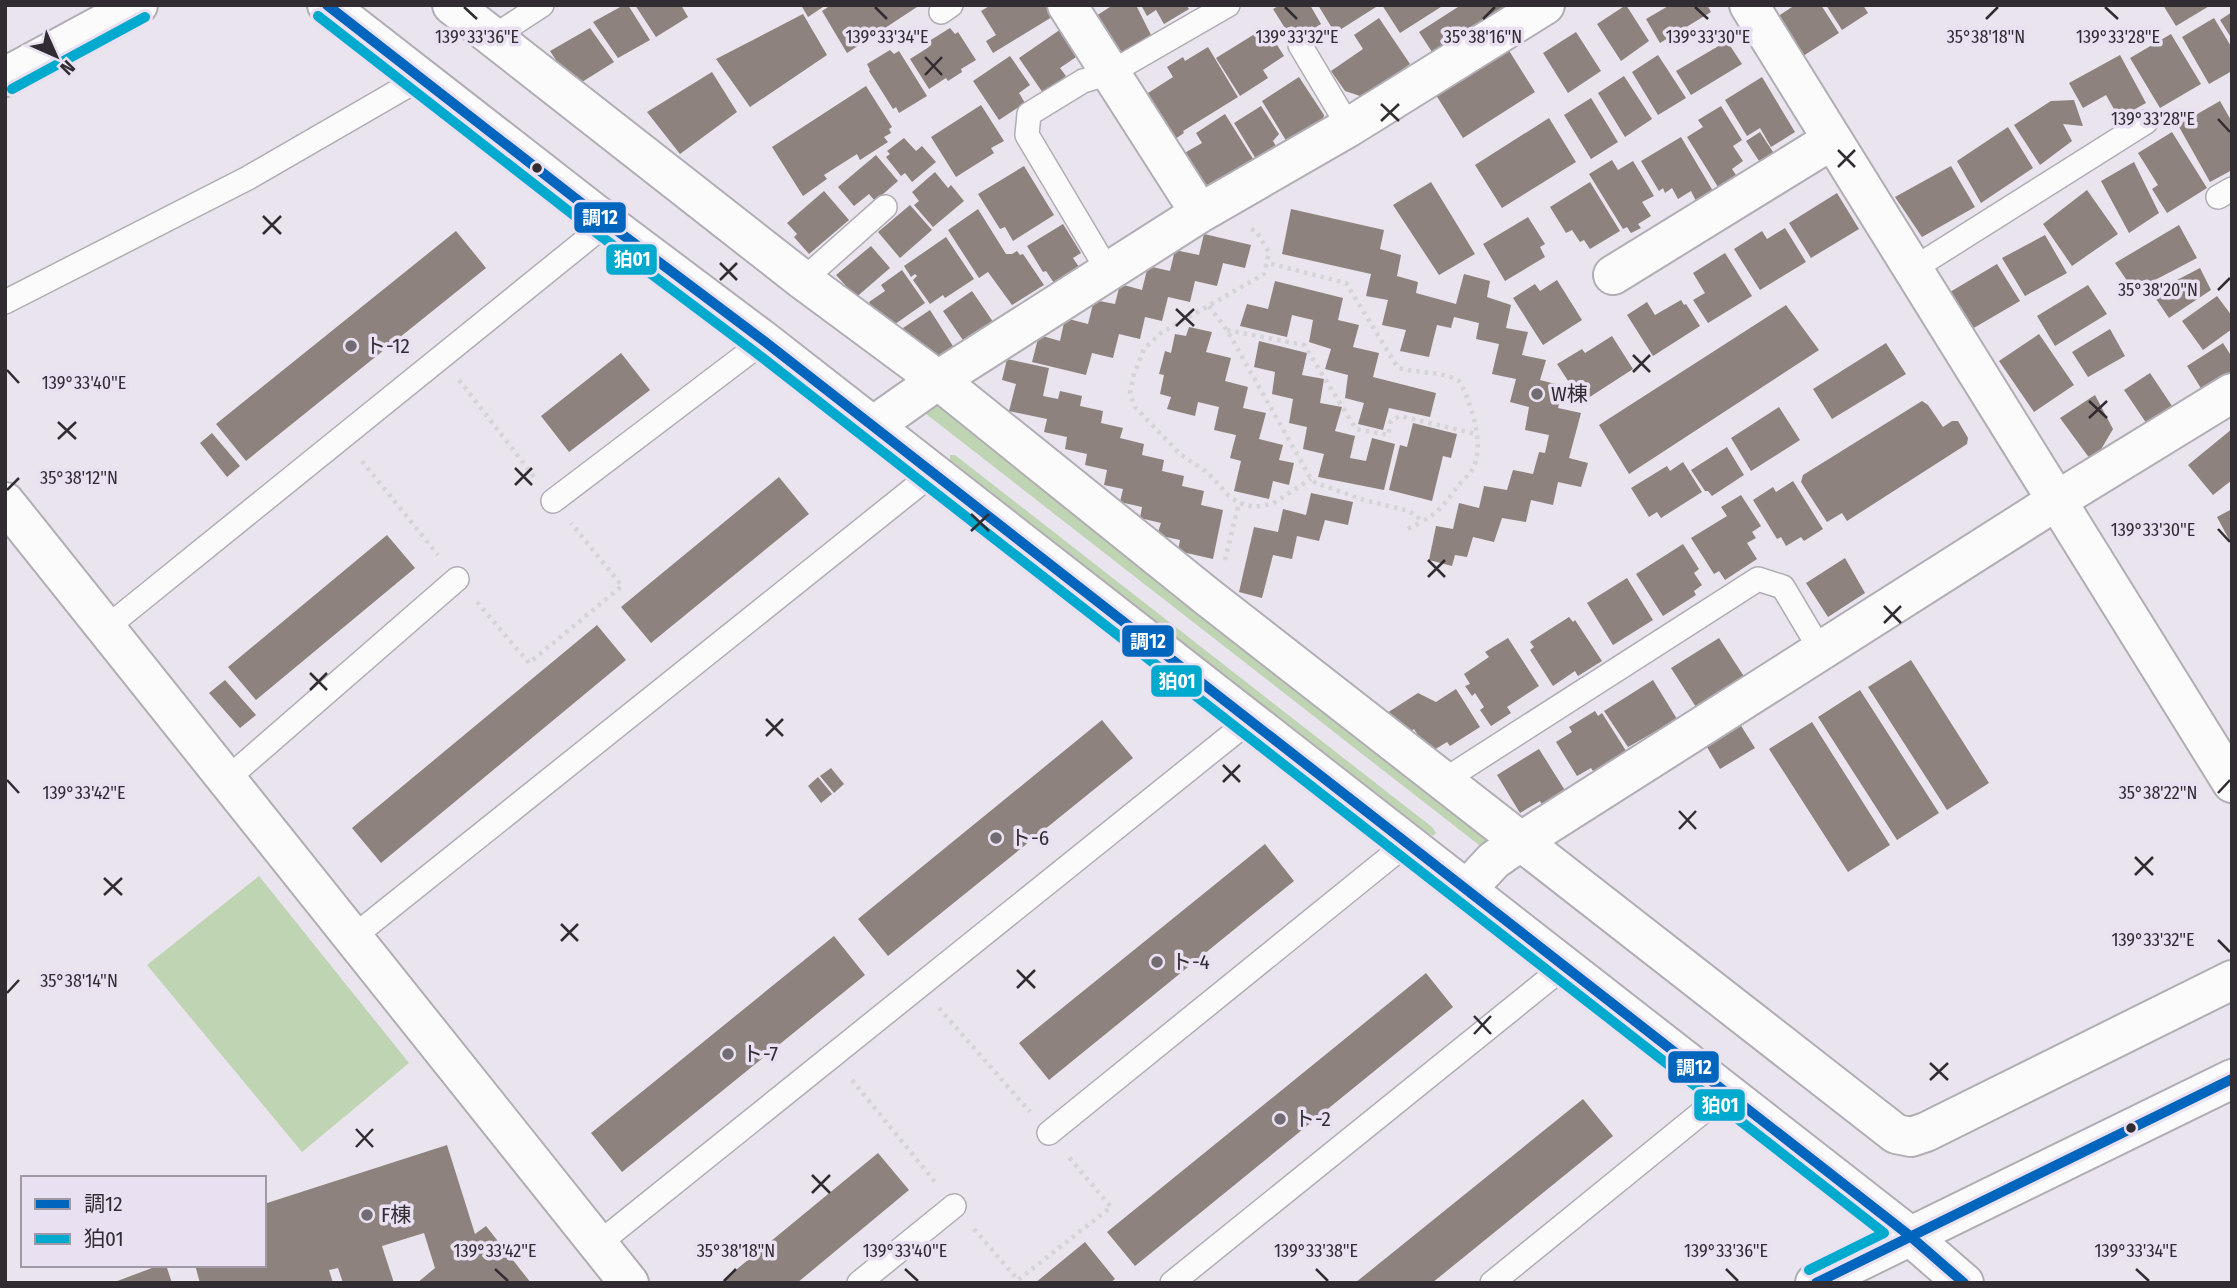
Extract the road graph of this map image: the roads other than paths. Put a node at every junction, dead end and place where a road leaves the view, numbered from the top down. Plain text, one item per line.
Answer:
1 (138, 5) edge
2 (327, 5) edge
3 (452, 5) edge
4 (542, 5) edge
5 (1067, 5) edge
6 (1228, 5) edge
7 (1545, 5) edge
8 (1749, 5) edge
9 (493, 37) junction
10 (1300, 45) dead end
11 (1110, 74) junction
12 (5, 77) edge
13 (421, 78) junction
14 (2146, 122) dead end
15 (1349, 127) junction
16 (1832, 140) junction
17 (885, 207) dead end
18 (1200, 213) junction
19 (607, 223) junction
20 (1913, 269) junction
21 (1108, 271) junction
22 (1613, 275) dead end
23 (803, 280) junction
24 (5, 302) edge
25 (764, 341) junction
26 (937, 380) junction
27 (2232, 393) edge
28 (873, 426) junction
29 (933, 473) junction
30 (553, 501) road end
31 (2056, 501) junction
32 (5, 502) edge
33 (457, 579) road end
34 (106, 628) junction
35 (1821, 651) junction
36 (1249, 721) junction
37 (227, 779) junction
38 (1443, 781) junction
39 (2232, 783) edge
40 (1520, 842) junction
41 (1406, 844) junction
42 (1466, 890) junction
43 (354, 937) junction
44 (1565, 966) junction
45 (2232, 980) edge
46 (2232, 1079) edge
47 (1727, 1092) junction
48 (1049, 1133) road end
49 (954, 1206) road end
50 (1910, 1236) junction
51 (598, 1244) junction
52 (629, 1283) edge
53 (859, 1283) edge
54 (1172, 1283) edge
55 (1492, 1283) edge
56 (1815, 1283) edge
57 (1964, 1283) edge

1 - 12 street
2 - 13 street
3 - 9 street
4 - 9 lane
5 - 11 street
6 - 11 lane
7 - 15 street
8 - 16 street
9 - 23 street
10 - 15 lane
11 - 18 street
11 - 21 lane
13 - 19 street
13 - 24 lane
14 - 20 lane
15 - 18 street
16 - 20 street
16 - 22 street
17 - 23 lane
18 - 21 street
19 - 25 street
19 - 34 lane
20 - 31 street
21 - 26 street
23 - 26 street
25 - 28 street
25 - 30 lane
26 - 28 street
26 - 38 street
27 - 31 street
28 - 29 street
29 - 36 street
29 - 43 lane
31 - 35 street
31 - 39 street
32 - 34 street
33 - 37 lane
34 - 37 street
35 - 38 lane
35 - 40 street
36 - 41 street
36 - 51 lane
37 - 43 street
38 - 40 street
40 - 42 street
40 - 45 street
41 - 42 street
41 - 48 lane
42 - 44 street
43 - 51 street
44 - 47 street
44 - 54 lane
46 - 50 street
47 - 50 street
47 - 55 lane
49 - 53 lane
50 - 56 street
50 - 57 street
51 - 52 street

